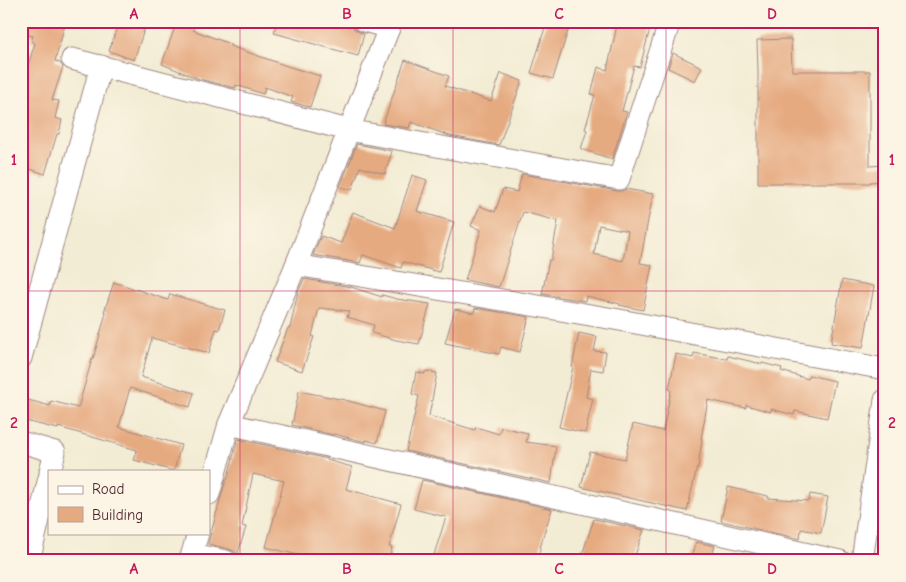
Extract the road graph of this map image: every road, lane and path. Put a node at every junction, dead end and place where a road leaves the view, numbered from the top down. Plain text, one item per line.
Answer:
1 (364, 21) edge
2 (670, 21) edge
3 (390, 24) edge
4 (72, 59) dead end
5 (100, 66) junction
6 (348, 130) junction
7 (296, 265) junction
8 (21, 358) edge
9 (885, 369) edge
10 (885, 400) edge
11 (229, 424) junction
12 (883, 429) edge
13 (21, 442) edge
14 (50, 470) edge
15 (48, 482) edge
16 (210, 490) edge
17 (198, 534) edge
18 (191, 557) edge
19 (29, 561) edge
20 (226, 561) edge
21 (840, 561) edge
22 (862, 561) edge

1 - 3 street
2 - 6 street
3 - 6 street
4 - 5 street
5 - 6 street
5 - 8 street
6 - 7 street
7 - 9 street
7 - 11 street
10 - 12 street
11 - 16 street
11 - 21 street
12 - 22 street
13 - 14 street
15 - 19 street
17 - 18 street
18 - 20 street

